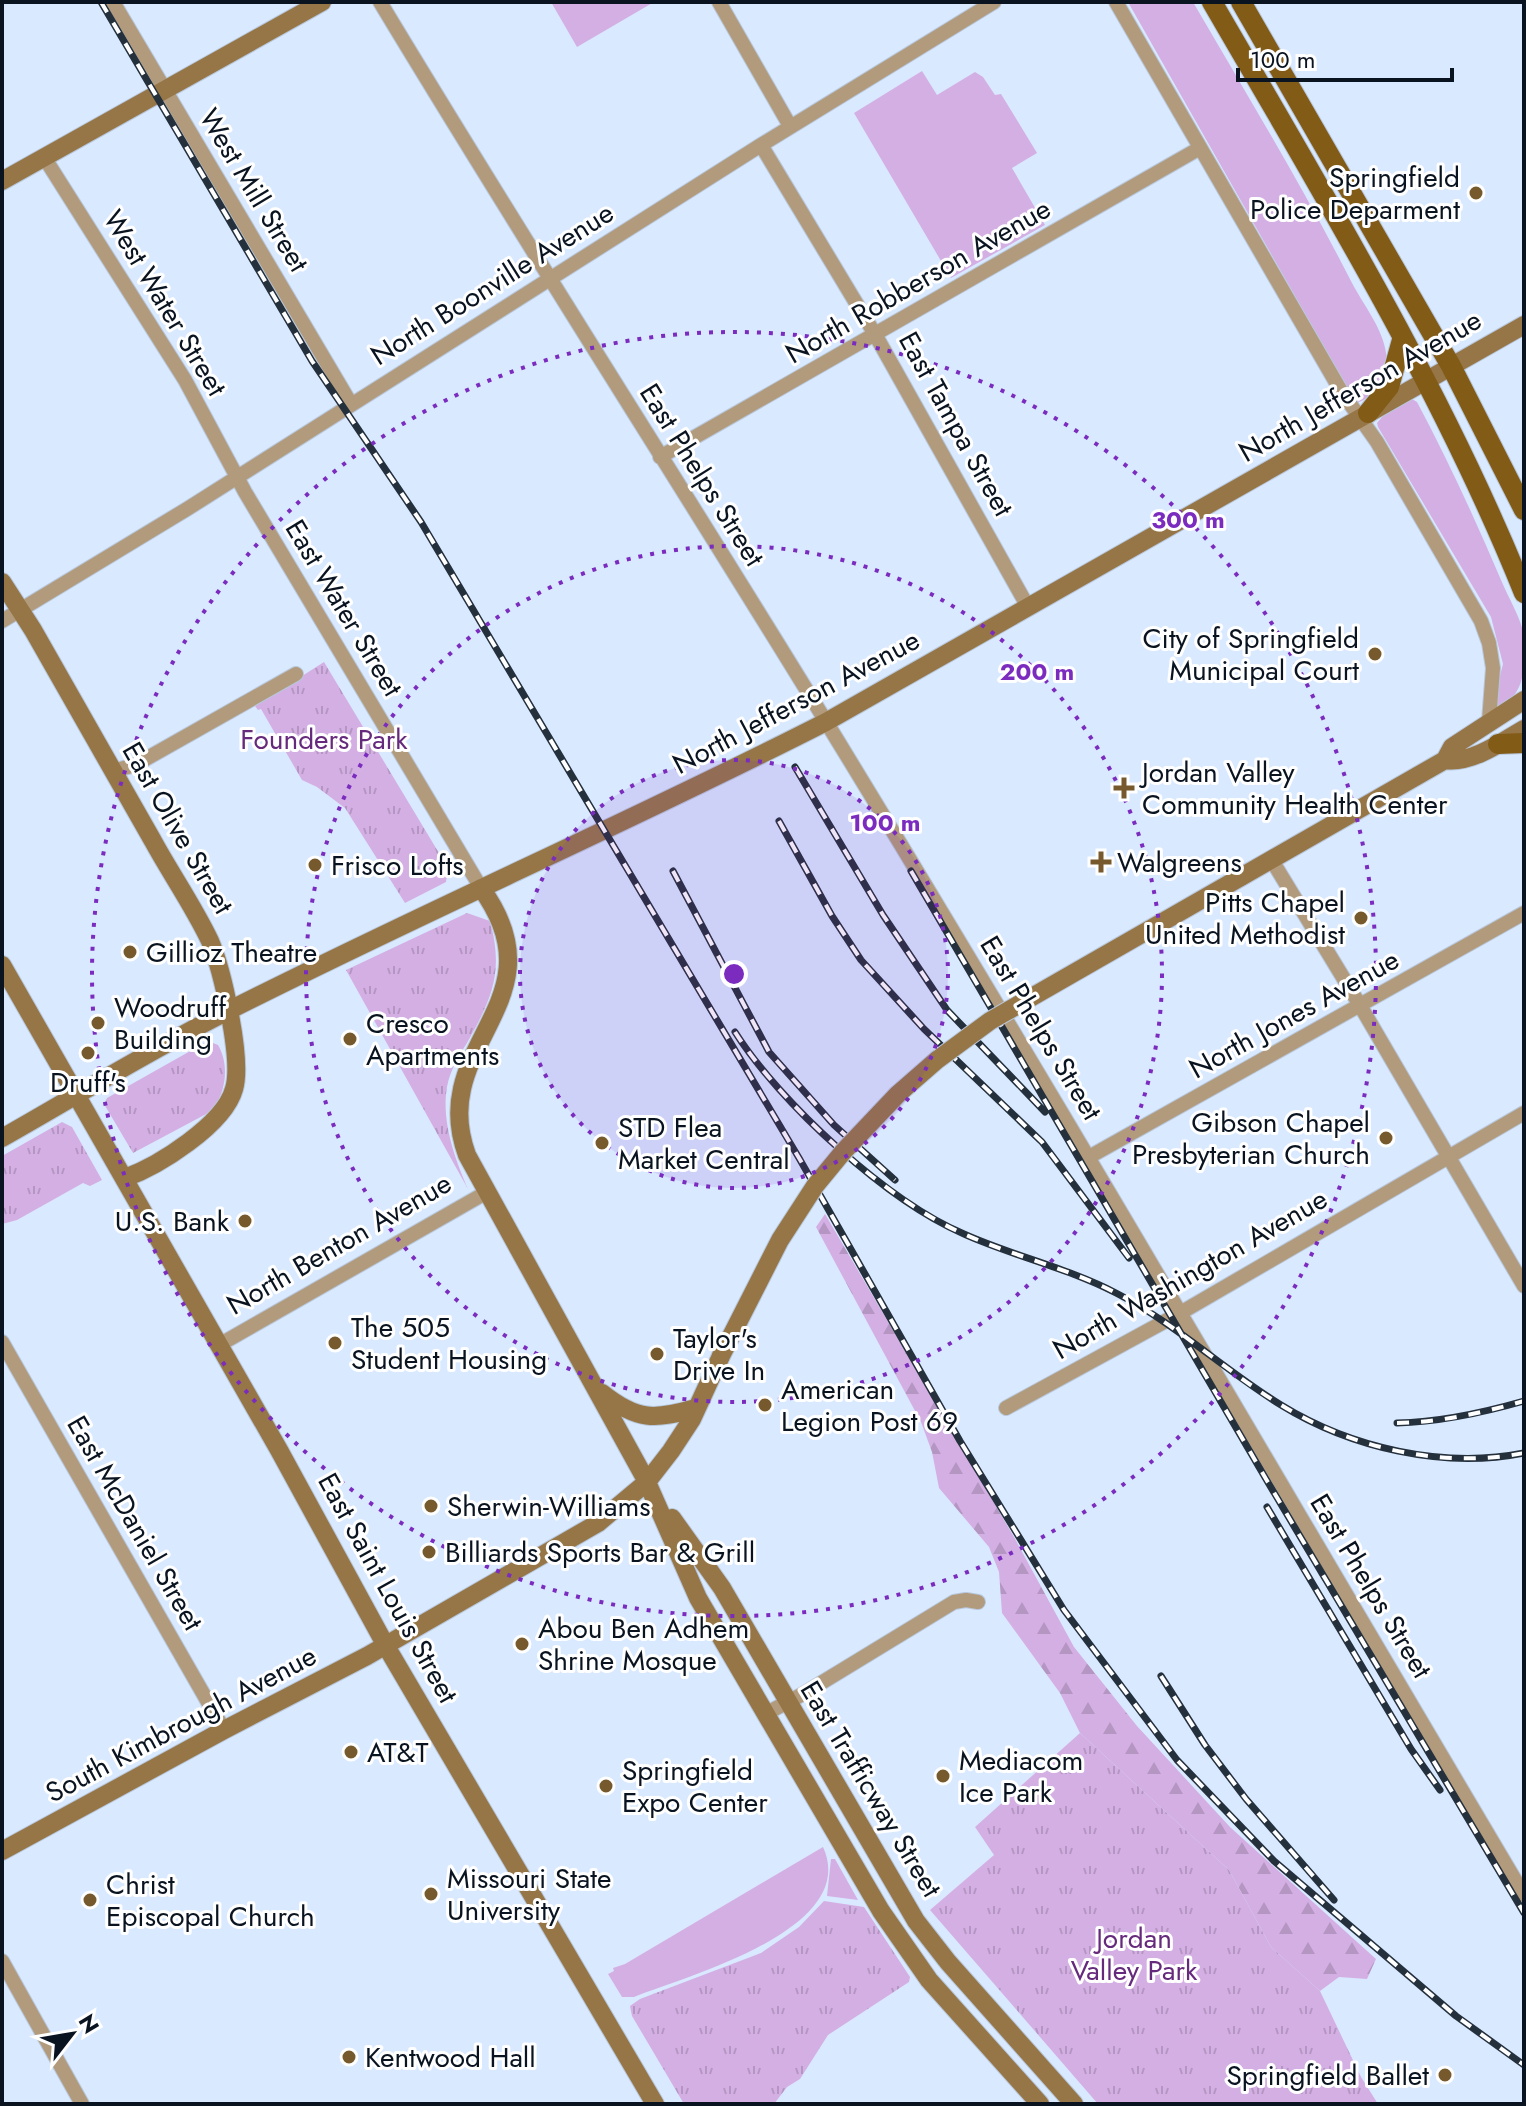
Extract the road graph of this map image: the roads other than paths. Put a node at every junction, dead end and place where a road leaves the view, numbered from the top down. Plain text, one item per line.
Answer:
1 (113, 2) edge
2 (322, 2) edge
3 (380, 2) edge
4 (719, 2) edge
5 (994, 2) edge
6 (1116, 2) edge
7 (1212, 2) edge
8 (1241, 2) edge
9 (164, 89) junction
10 (790, 126) junction
11 (761, 145) junction
12 (1200, 148) junction
13 (44, 157) junction
14 (2, 181) edge
15 (549, 279) junction
16 (1524, 325) edge
17 (876, 336) junction
18 (1402, 340) junction
19 (1451, 366) junction
20 (1425, 381) junction
21 (351, 404) junction
22 (1363, 416) junction
23 (660, 457) junction
24 (236, 478) junction
25 (1524, 510) edge
26 (2, 582) edge
27 (1524, 593) edge
28 (1028, 607) junction
29 (20, 612) junction
30 (2, 621) edge
31 (296, 674) dead end
32 (1524, 700) edge
33 (1489, 721) junction
34 (826, 722) junction
35 (1524, 729) edge
36 (1524, 743) edge
37 (1498, 744) junction
38 (1445, 760) junction
39 (113, 771) junction
40 (1271, 859) junction
41 (481, 888) junction
42 (1524, 913) edge
43 (2, 965) edge
44 (1361, 1007) junction
45 (228, 1011) junction
46 (77, 1095) junction
47 (1524, 1113) edge
48 (2, 1138) edge
49 (1449, 1156) junction
50 (1089, 1157) junction
51 (125, 1178) junction
52 (487, 1192) junction
53 (1524, 1286) edge
54 (1182, 1312) junction
55 (2, 1342) edge
56 (219, 1345) junction
57 (594, 1386) junction
58 (696, 1408) junction
59 (1006, 1408) dead end
60 (647, 1482) junction
61 (978, 1602) dead end
62 (386, 1646) junction
63 (787, 1703) junction
64 (765, 1714) junction
65 (224, 1730) junction
66 (2, 1851) edge
67 (1524, 1895) edge
68 (2, 1961) edge
69 (82, 2104) edge
70 (655, 2104) edge
71 (1040, 2104) edge
72 (1074, 2104) edge

1 - 9 street, West Mill Street
2 - 9 main road
3 - 15 street, East Phelps Street
4 - 10 street
5 - 10 street, North Boonville Avenue
6 - 12 street
7 - 18 main road
8 - 19 main road
9 - 13 main road
9 - 21 street, West Mill Street
10 - 11 street, North Boonville Avenue
11 - 15 street, North Boonville Avenue
11 - 17 street, East Tampa Street
12 - 17 street, North Robberson Avenue
12 - 22 street
13 - 14 main road
13 - 24 street, West Water Street
15 - 21 street, North Boonville Avenue
15 - 23 street, East Phelps Street
16 - 19 main road, North Jefferson Avenue
17 - 23 street, North Robberson Avenue
17 - 28 street, East Tampa Street
18 - 20 main road
18 - 22 main road
19 - 20 main road, North Jefferson Avenue
19 - 25 main road
20 - 22 main road, North Jefferson Avenue
20 - 27 main road
21 - 24 street, North Boonville Avenue
22 - 28 main road, North Jefferson Avenue
22 - 33 street
23 - 34 street, East Phelps Street
24 - 29 street, North Boonville Avenue
24 - 41 street, East Water Street
26 - 29 main road, East Olive Street
28 - 34 main road, North Jefferson Avenue
29 - 30 street, North Boonville Avenue
29 - 39 main road, East Olive Street
31 - 39 street
32 - 33 main road
33 - 38 main road
34 - 41 main road, North Jefferson Avenue
34 - 50 street, East Phelps Street
35 - 37 main road
36 - 37 main road
37 - 38 main road
38 - 40 main road
39 - 45 main road, East Olive Street
40 - 44 street
40 - 58 main road, South Kimbrough Avenue, bridge
41 - 45 main road, North Jefferson Avenue
41 - 52 main road, East Trafficway Street
42 - 44 street, North Jones Avenue
43 - 46 main road, East Saint Louis Street
44 - 49 street
44 - 50 street, North Jones Avenue
45 - 46 main road, North Jefferson Avenue
45 - 51 main road, East Olive Street
46 - 48 main road, North Jefferson Avenue
46 - 51 main road, East Saint Louis Street
47 - 49 street, North Washington Avenue
49 - 53 street
49 - 54 street, North Washington Avenue
50 - 54 street, East Phelps Street
51 - 56 main road, East Saint Louis Street
52 - 56 street, North Benton Avenue
52 - 57 main road, East Trafficway Street
54 - 59 street, North Washington Avenue
54 - 67 street, East Phelps Street
55 - 65 street, East McDaniel Street
56 - 62 main road, East Saint Louis Street
57 - 58 main road
57 - 60 main road, East Trafficway Street
58 - 60 main road, South Kimbrough Avenue
60 - 62 main road, South Kimbrough Avenue
60 - 63 main road, East Trafficway Street
60 - 64 main road, East Trafficway Street
61 - 63 street
62 - 65 main road, South Kimbrough Avenue
62 - 70 main road, East Saint Louis Street
63 - 64 street
63 - 72 main road, East Trafficway Street
64 - 71 main road, East Trafficway Street
65 - 66 main road, South Kimbrough Avenue
68 - 69 street

